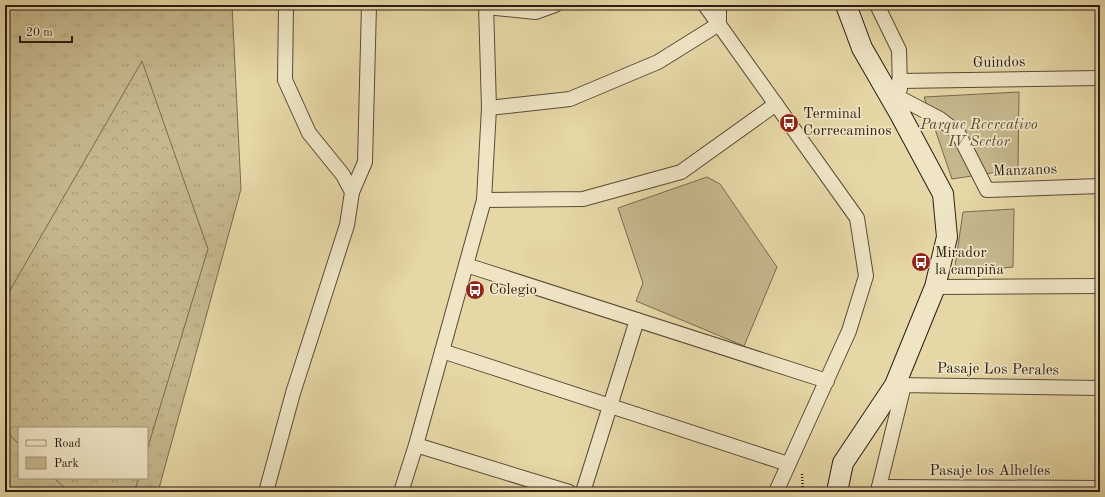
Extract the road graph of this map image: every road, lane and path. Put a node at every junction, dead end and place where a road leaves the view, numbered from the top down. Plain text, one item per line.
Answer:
1 (286, 5) edge
2 (369, 5) edge
3 (555, 5) edge
4 (705, 5) edge
5 (719, 5) edge
6 (846, 5) edge
7 (877, 5) edge
8 (486, 6) edge
9 (719, 24) junction
10 (1100, 78) edge
11 (899, 81) junction
12 (776, 104) junction
13 (900, 106) junction
14 (489, 108) junction
15 (1100, 186) edge
16 (352, 192) junction
17 (484, 200) junction
18 (466, 265) junction
19 (1100, 286) edge
20 (935, 287) junction
21 (637, 320) junction
22 (442, 351) junction
23 (827, 381) junction
24 (899, 385) junction
25 (1100, 388) edge
26 (610, 406) junction
27 (416, 445) junction
28 (788, 464) junction
29 (1100, 488) edge
30 (879, 490) edge
31 (266, 492) edge
32 (401, 492) edge
33 (569, 492) edge
34 (583, 492) edge
35 (776, 492) edge
36 (837, 492) edge

1 - 16 street
2 - 16 street
3 - 8 street
4 - 9 street
5 - 9 street
6 - 13 street
7 - 11 street
8 - 14 street
9 - 12 street
9 - 14 street
10 - 11 street, Guindos
11 - 13 street
12 - 17 street
12 - 23 street
13 - 15 street, Manzanos
13 - 20 street
14 - 17 street
16 - 31 street
17 - 18 street
18 - 21 street
18 - 22 street
19 - 20 street
20 - 24 street
21 - 23 street
21 - 26 street
22 - 26 street
22 - 27 street
23 - 28 street
24 - 25 street, Pasaje Los Perales
24 - 30 street
24 - 36 street
26 - 28 street
26 - 34 street
27 - 32 street
27 - 33 street
28 - 35 street
29 - 30 street, Pasaje los Alhelíes

